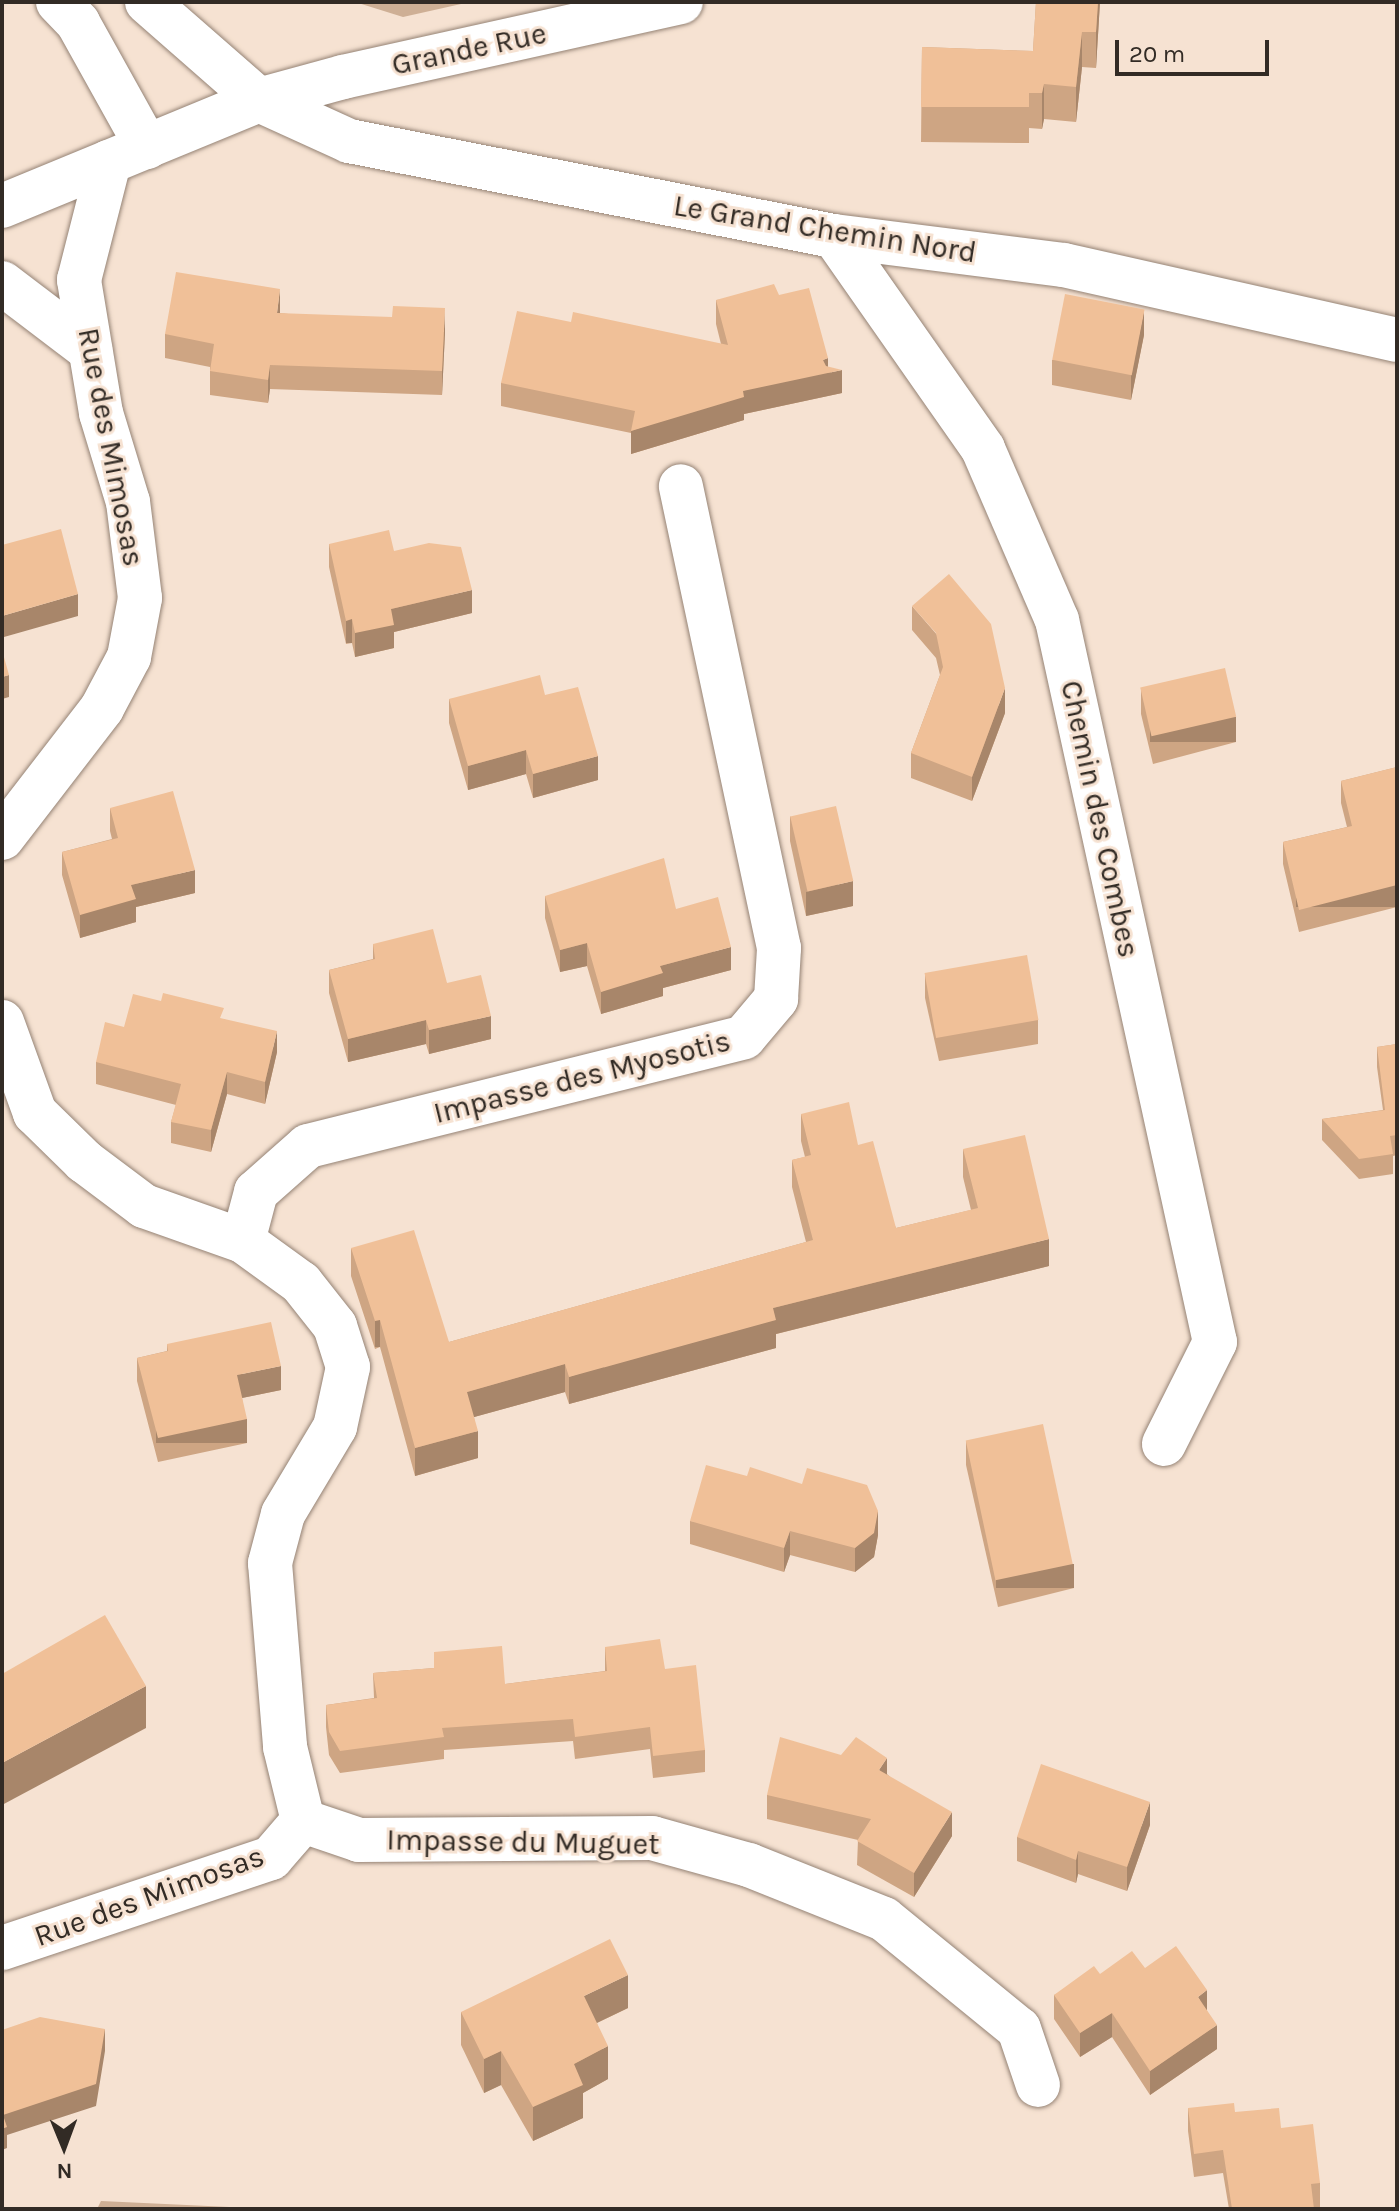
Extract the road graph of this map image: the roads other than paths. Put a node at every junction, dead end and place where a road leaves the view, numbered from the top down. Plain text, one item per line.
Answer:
1 (58, 2) edge
2 (147, 2) edge
3 (681, 2) edge
4 (259, 100) junction
5 (128, 155) junction
6 (2, 206) edge
7 (834, 236) junction
8 (2, 283) edge
9 (1397, 340) edge
10 (90, 350) junction
11 (681, 486) dead end
12 (2, 838) edge
13 (2, 1022) edge
14 (243, 1241) junction
15 (1164, 1444) dead end
16 (303, 1821) junction
17 (2, 1948) edge
18 (1038, 2085) dead end

1 - 5 street
2 - 4 street, Le Grand Chemin Nord
3 - 4 street, Grande Rue
4 - 5 street, Grande Rue
4 - 7 street, Le Grand Chemin Nord
5 - 6 street, Grande Rue
5 - 10 street, Rue des Mimosas
7 - 9 street, Le Grand Chemin Nord
7 - 15 street, Chemin des Combes
8 - 10 street
10 - 12 street, Rue des Mimosas
11 - 14 street, Impasse des Myosotis
13 - 14 street
14 - 16 street
16 - 17 street, Rue des Mimosas
16 - 18 street, Impasse du Muguet

